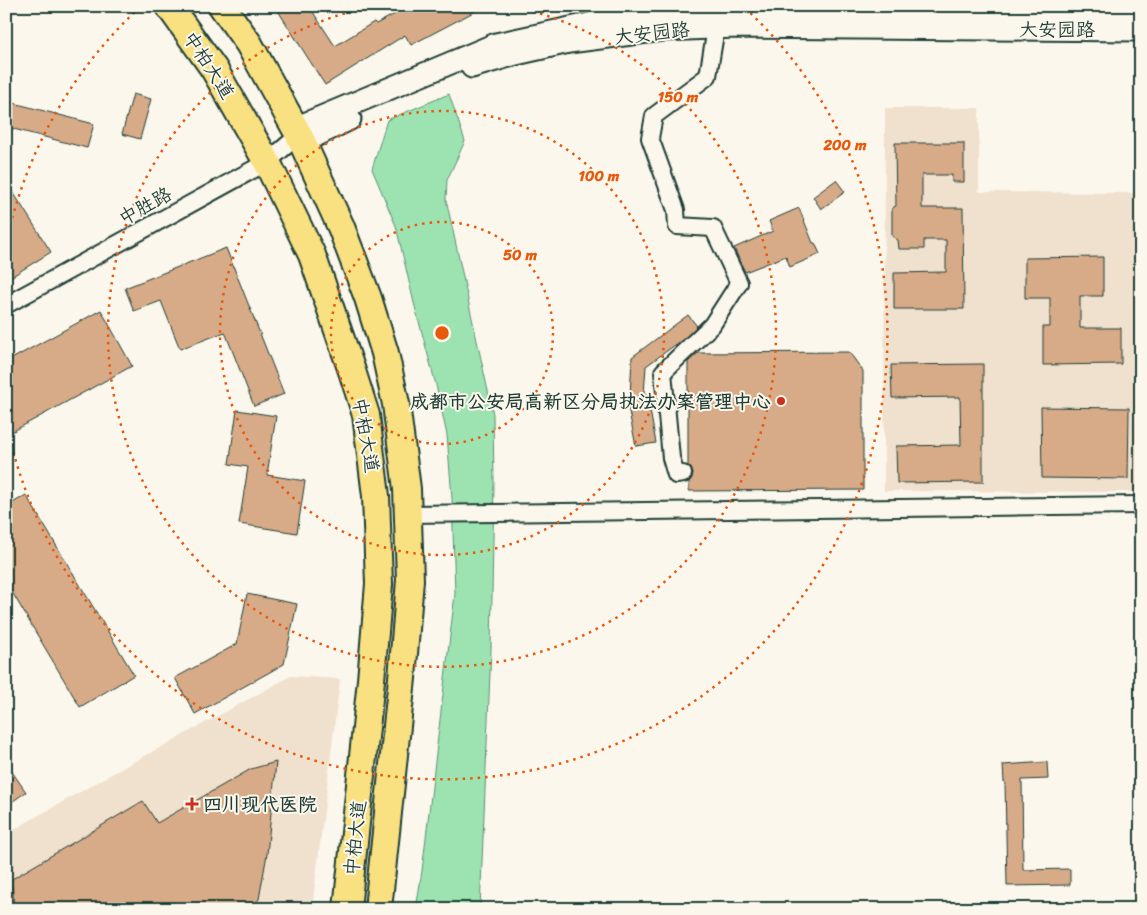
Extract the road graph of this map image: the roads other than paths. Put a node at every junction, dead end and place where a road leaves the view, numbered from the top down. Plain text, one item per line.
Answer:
1 (169, 6) edge
2 (222, 6) edge
3 (1141, 11) edge
4 (731, 17) edge
5 (1141, 30) edge
6 (299, 135) junction
7 (267, 162) junction
8 (6, 305) edge
9 (683, 474) dead end
10 (1141, 505) edge
11 (408, 514) junction
12 (348, 909) edge
13 (378, 909) edge

1 - 7 main road, 中柏大道
2 - 6 main road, 中柏大道
3 - 4 street
4 - 5 street, 大安园路
4 - 6 street, 大安园路
4 - 9 street
6 - 7 street, 中胜路
6 - 11 main road, 中柏大道
7 - 8 street, 中胜路
7 - 12 main road, 中柏大道
10 - 11 street
11 - 13 main road, 中柏大道

